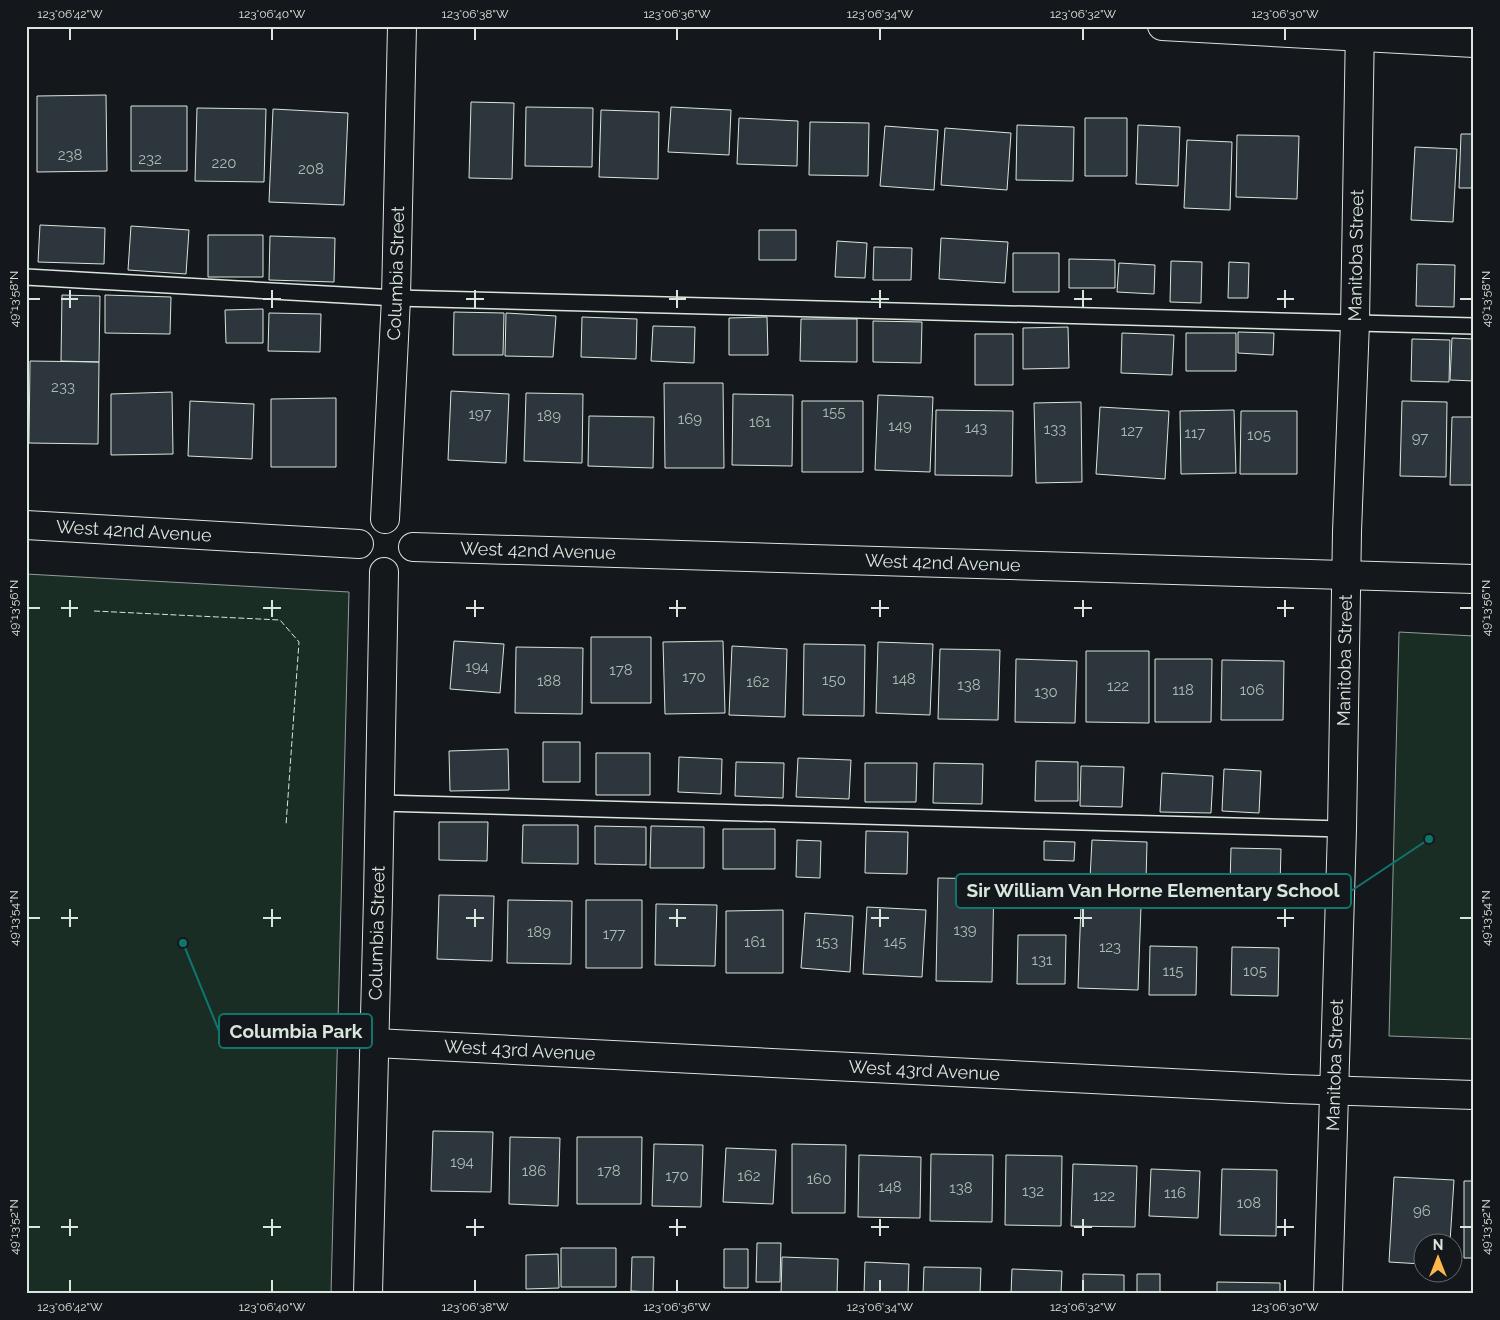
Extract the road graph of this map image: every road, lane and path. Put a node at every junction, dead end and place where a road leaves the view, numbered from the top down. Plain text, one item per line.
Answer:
1 (402, 26) edge
2 (1162, 26) edge
3 (1360, 32) edge
4 (1474, 43) edge
5 (26, 277) edge
6 (396, 298) junction
7 (1355, 322) junction
8 (1474, 326) edge
9 (385, 519) junction
10 (26, 525) edge
11 (359, 544) junction
12 (413, 547) junction
13 (384, 572) junction
14 (1346, 575) junction
15 (1474, 578) edge
16 (380, 804) junction
17 (1342, 828) junction
18 (375, 1043) junction
19 (1334, 1091) junction
20 (1474, 1095) edge
21 (368, 1294) edge
22 (1328, 1294) edge

1 - 6 street, Columbia Street
2 - 3 street
3 - 4 street
3 - 7 street, Manitoba Street
5 - 6 lane
6 - 7 lane
6 - 9 street, Columbia Street
7 - 8 lane
7 - 14 street, Manitoba Street
9 - 11 street
9 - 12 street
10 - 11 street, West 42nd Avenue
11 - 13 street
12 - 13 street
12 - 14 street, West 42nd Avenue
13 - 16 street, Columbia Street
14 - 15 street, West 42nd Avenue
14 - 17 street, Manitoba Street
16 - 17 lane
16 - 18 street, Columbia Street
17 - 19 street, Manitoba Street
18 - 19 street, West 43rd Avenue
18 - 21 street, Columbia Street
19 - 20 street, West 43rd Avenue
19 - 22 street, Manitoba Street

